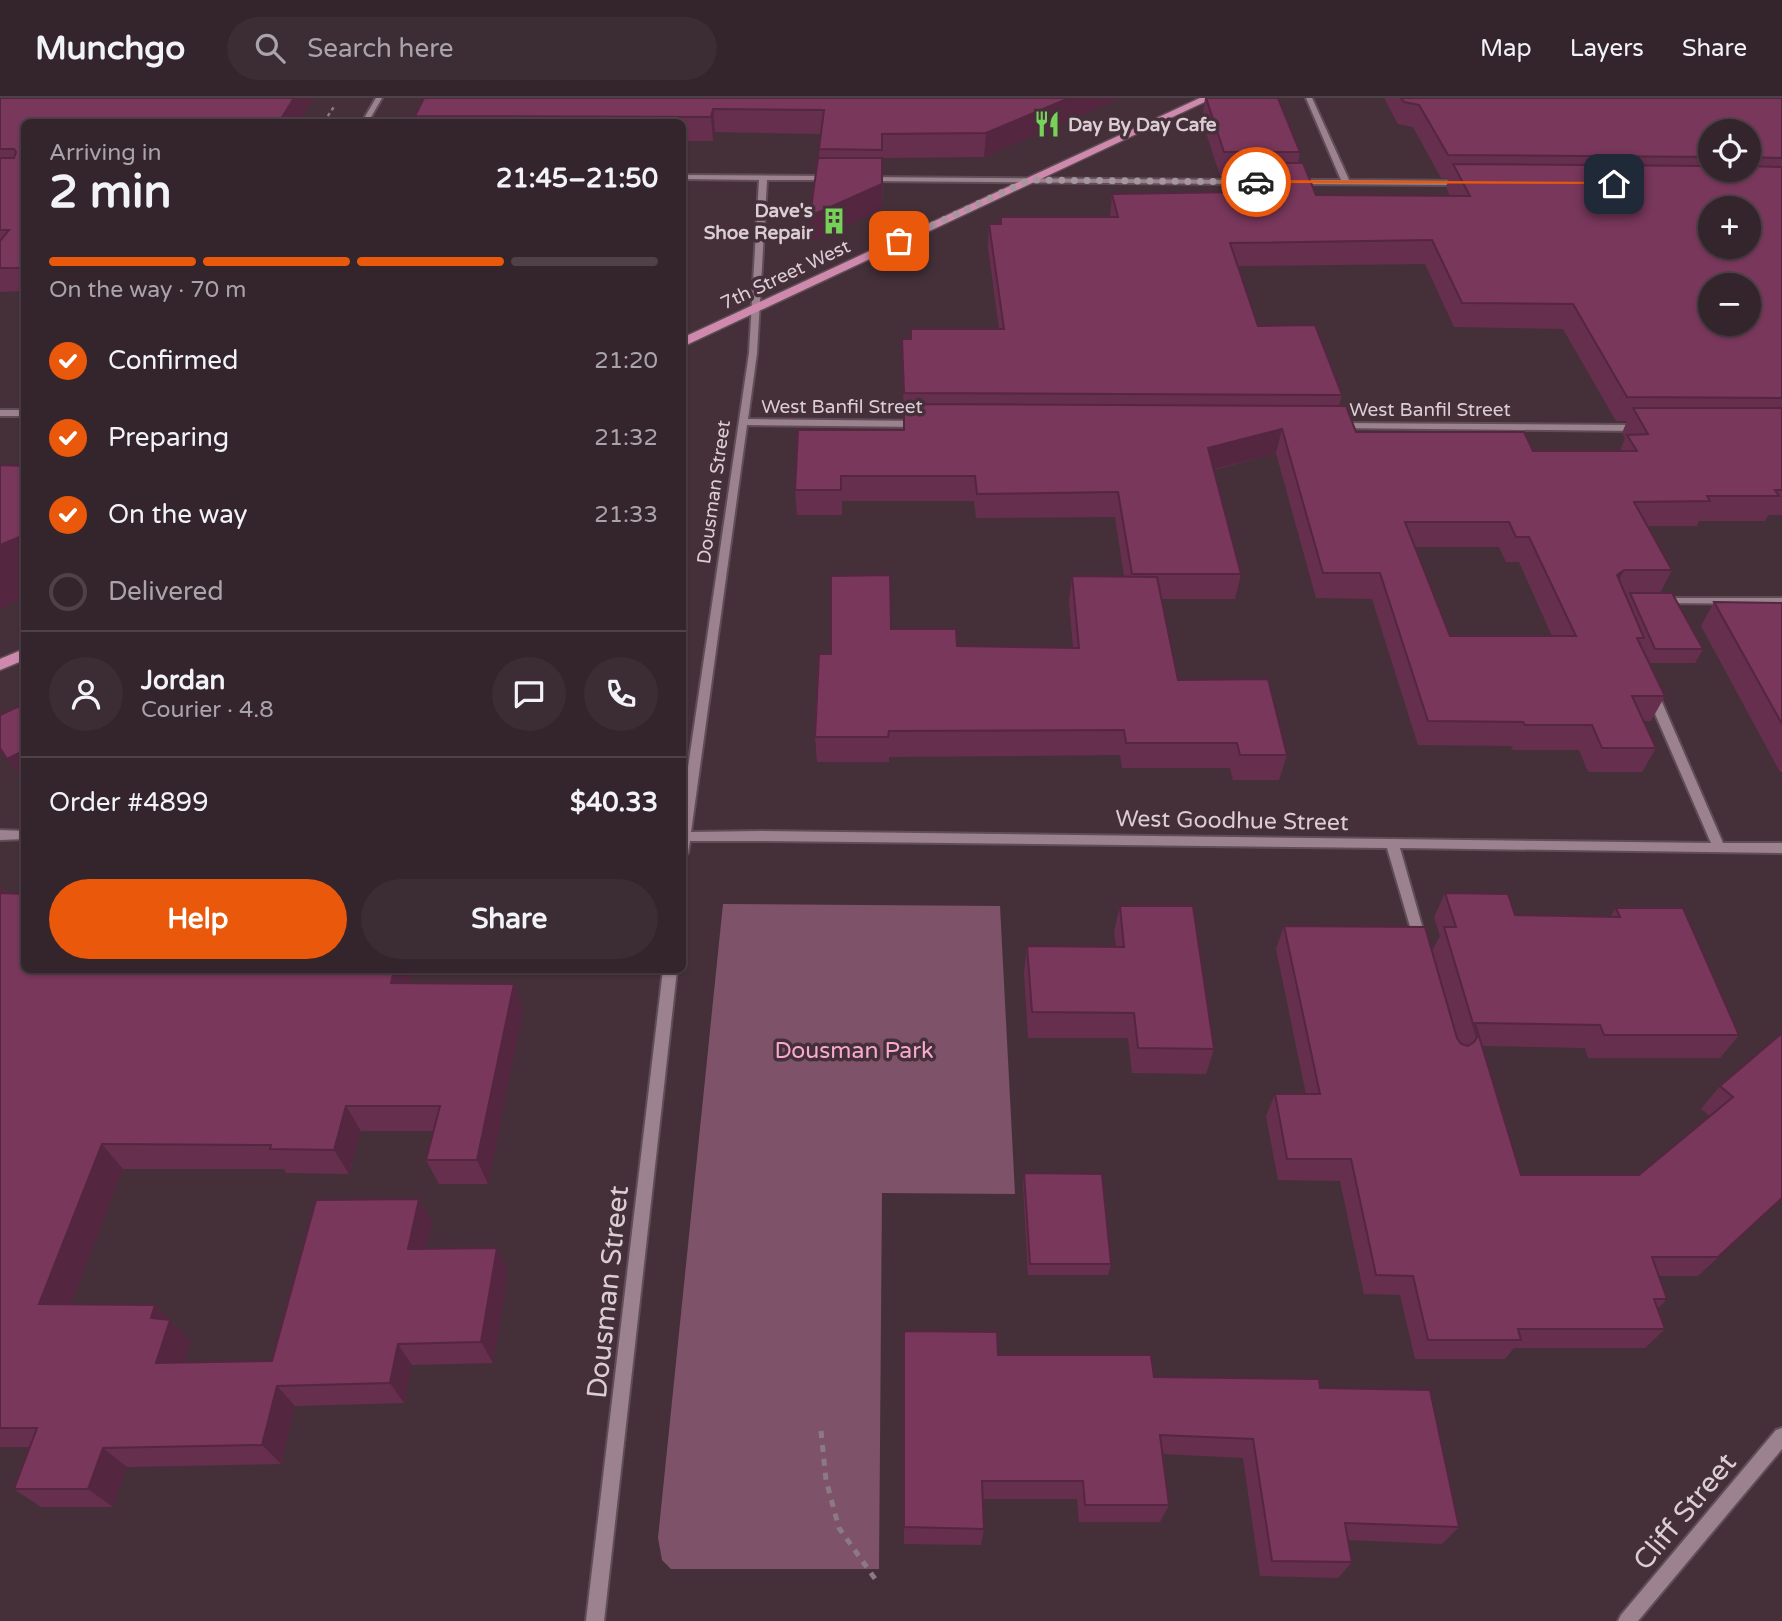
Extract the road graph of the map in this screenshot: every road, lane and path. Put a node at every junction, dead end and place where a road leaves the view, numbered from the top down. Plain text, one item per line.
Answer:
1 (340, 98) edge
2 (379, 98) edge
3 (1208, 98) edge
4 (1309, 98) edge
5 (326, 119) edge
6 (367, 119) edge
7 (686, 177) edge
8 (763, 177) junction
9 (840, 178) edge
10 (852, 178) edge
11 (1029, 180) junction
12 (1246, 182) edge
13 (1287, 182) edge
14 (1346, 182) junction
15 (1474, 183) edge
16 (755, 309) junction
17 (686, 341) edge
18 (0, 413) edge
19 (21, 413) edge
20 (742, 422) junction
21 (939, 424) edge
22 (1326, 426) edge
23 (1644, 428) edge
24 (1652, 601) edge
25 (1782, 601) edge
26 (21, 655) edge
27 (0, 665) edge
28 (1649, 686) edge
29 (686, 816) edge
30 (0, 835) edge
31 (21, 835) edge
32 (686, 837) edge
33 (1392, 843) junction
34 (1719, 847) junction
35 (1782, 848) edge
36 (1425, 957) edge
37 (670, 973) edge
38 (821, 1431) dead end
39 (1782, 1436) edge
40 (878, 1583) dead end
41 (595, 1621) edge
42 (1627, 1621) edge

1 - 5 path
2 - 6 street
3 - 11 main road, 7th Street West
4 - 14 street
7 - 8 street
8 - 9 street
8 - 16 street, Dousman Street
10 - 11 street
11 - 12 street
11 - 16 main road, 7th Street West
13 - 14 street
14 - 15 street
16 - 17 main road, 7th Street West
16 - 20 street, Dousman Street
18 - 19 street
20 - 21 street, West Banfil Street
20 - 29 street, Dousman Street
22 - 23 street, West Banfil Street
24 - 25 street
26 - 27 main road
28 - 34 street
30 - 31 street
32 - 33 street, West Goodhue Street
33 - 34 street, West Goodhue Street
33 - 36 street
34 - 35 street, West Goodhue Street
37 - 41 street, Dousman Street
38 - 40 path
39 - 42 street, Cliff Street

